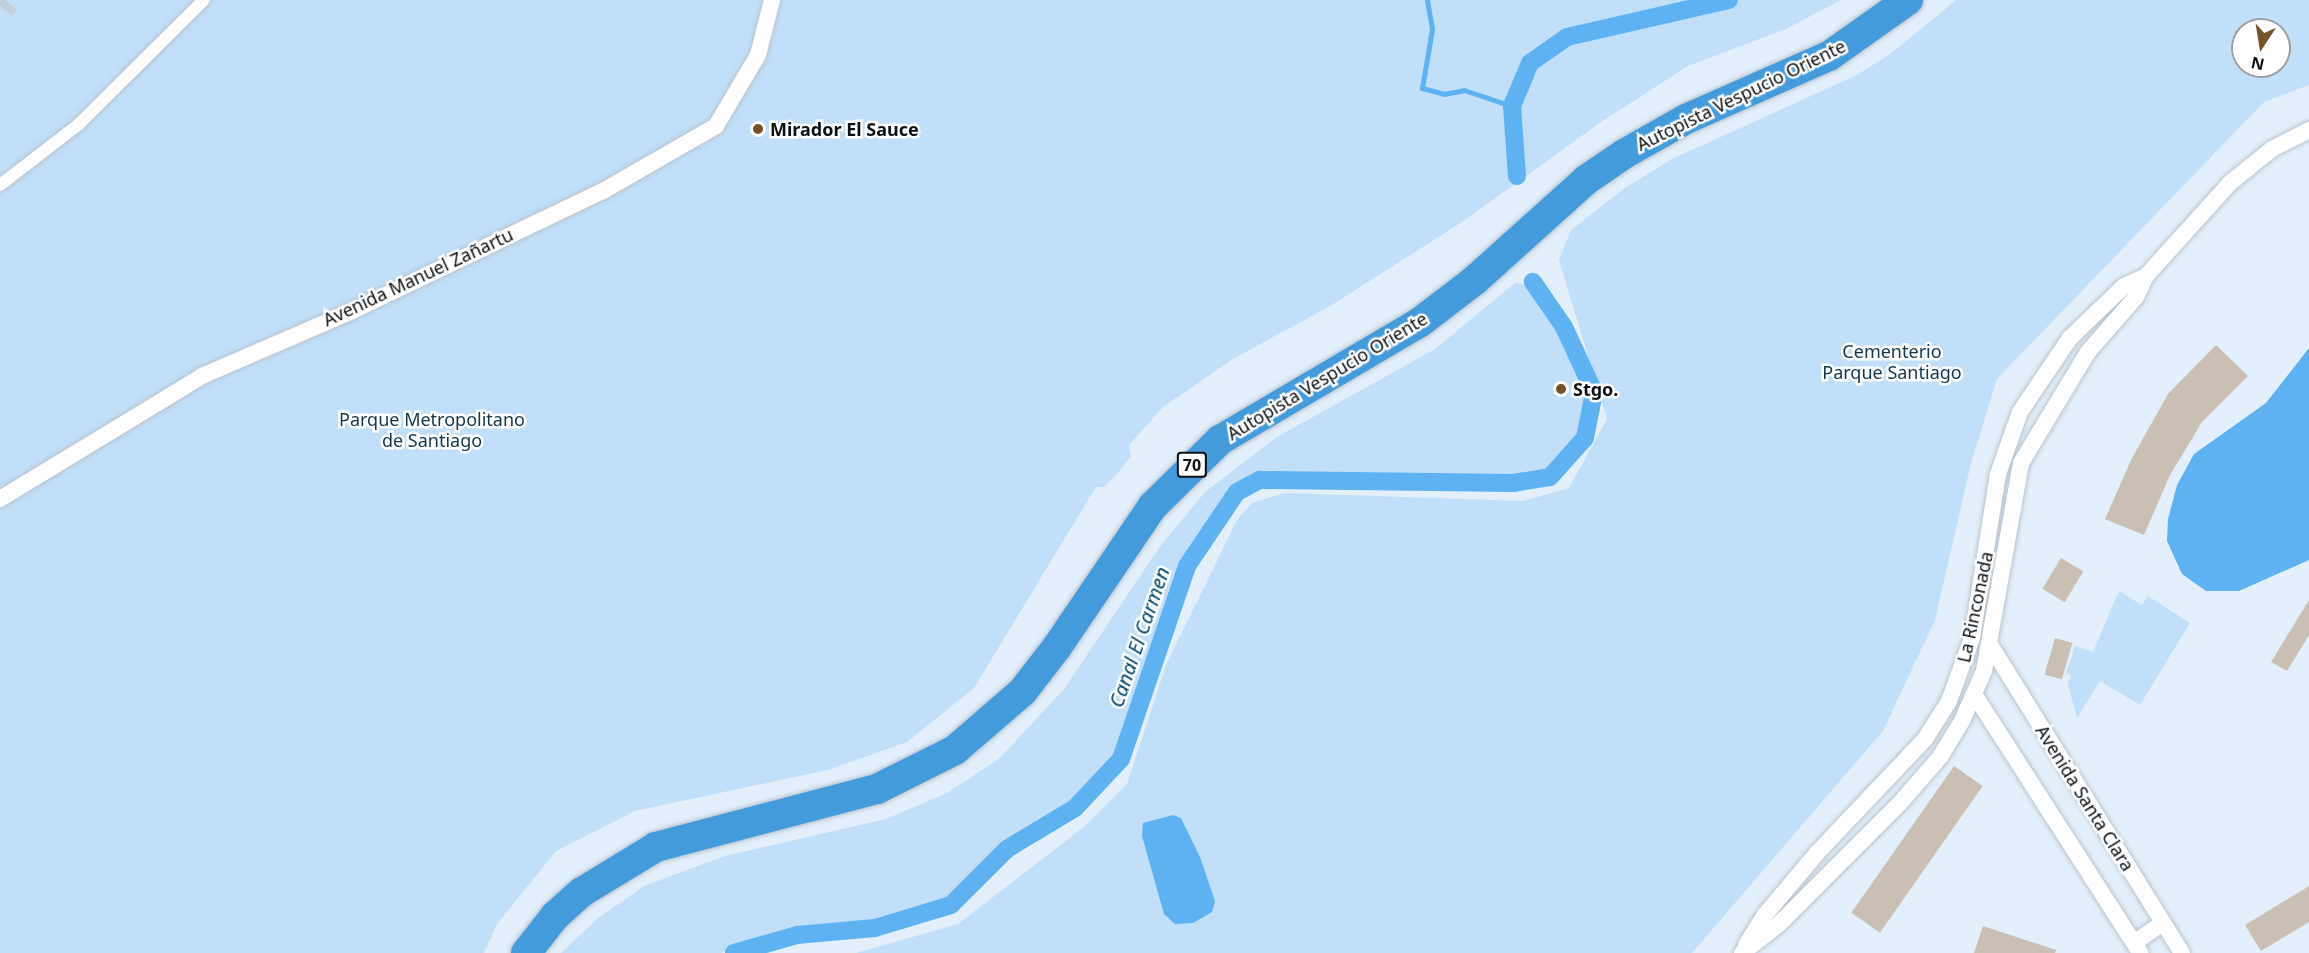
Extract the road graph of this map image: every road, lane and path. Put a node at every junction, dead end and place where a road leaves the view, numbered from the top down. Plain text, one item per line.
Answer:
1 (204, 0) edge
2 (772, 0) edge
3 (1908, 0) edge
4 (2309, 130) edge
5 (0, 185) edge
6 (2146, 276) junction
7 (2070, 338) junction
8 (2088, 352) junction
9 (0, 499) edge
10 (1989, 643) junction
11 (1974, 694) junction
12 (1860, 809) junction
13 (1878, 825) junction
14 (2163, 922) junction
15 (2137, 948) edge
16 (526, 953) edge
17 (1742, 953) edge
18 (2182, 953) edge

1 - 5 street
2 - 9 street, Avenida Manuel Zañartu
3 - 16 highway, Autopista Vespucio Oriente / 70
4 - 6 street, La Rinconada
6 - 7 street, La Rinconada
6 - 8 street, La Rinconada
7 - 8 street
7 - 12 street, La Rinconada
8 - 10 street, La Rinconada
10 - 11 street, La Rinconada
10 - 14 street, Avenida Santa Clara
11 - 13 street, La Rinconada
11 - 15 street, Avenida Santa Clara
12 - 13 street
12 - 17 street, La Rinconada
13 - 17 street, La Rinconada
14 - 15 street
14 - 18 street, Avenida Santa Clara

